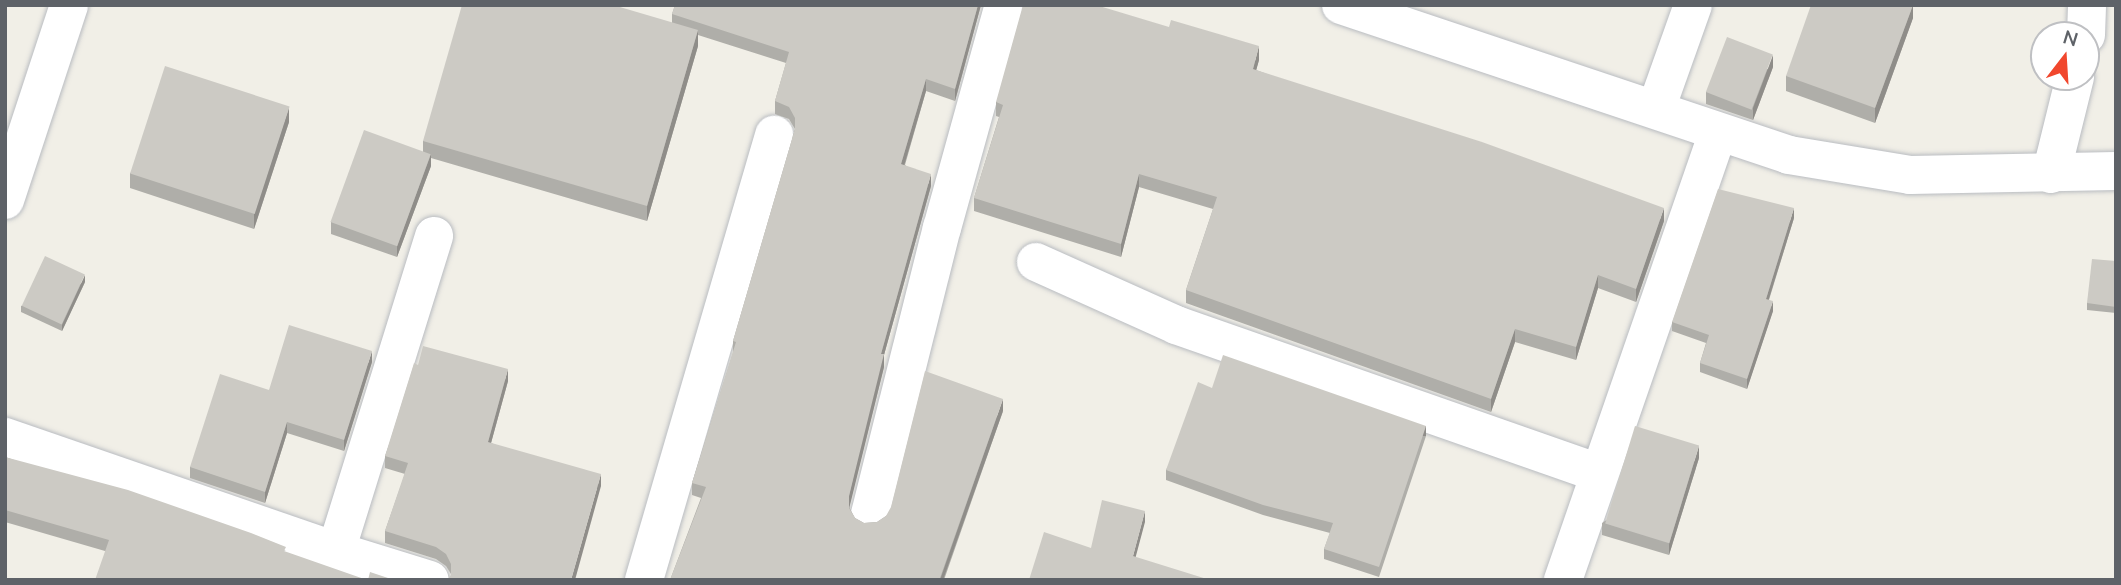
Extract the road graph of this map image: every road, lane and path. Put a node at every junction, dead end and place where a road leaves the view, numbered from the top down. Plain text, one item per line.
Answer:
1 (69, 5) edge
2 (1004, 5) edge
3 (1341, 5) edge
4 (1693, 5) edge
5 (2072, 91) edge
6 (1657, 109) junction
7 (1718, 132) junction
8 (774, 135) dead end
9 (2116, 171) edge
10 (2051, 173) junction
11 (5, 200) edge
12 (434, 236) dead end
13 (1036, 262) dead end
14 (5, 437) edge
15 (1598, 473) junction
16 (870, 514) dead end
17 (336, 551) junction
18 (430, 580) edge
19 (644, 580) edge
20 (1563, 580) edge

1 - 11 street
2 - 16 street
3 - 6 street
4 - 6 street
5 - 10 street
6 - 7 street
7 - 10 street
7 - 15 street
8 - 19 street
9 - 10 street
12 - 17 street
13 - 15 street
14 - 17 street
15 - 20 street
17 - 18 street

